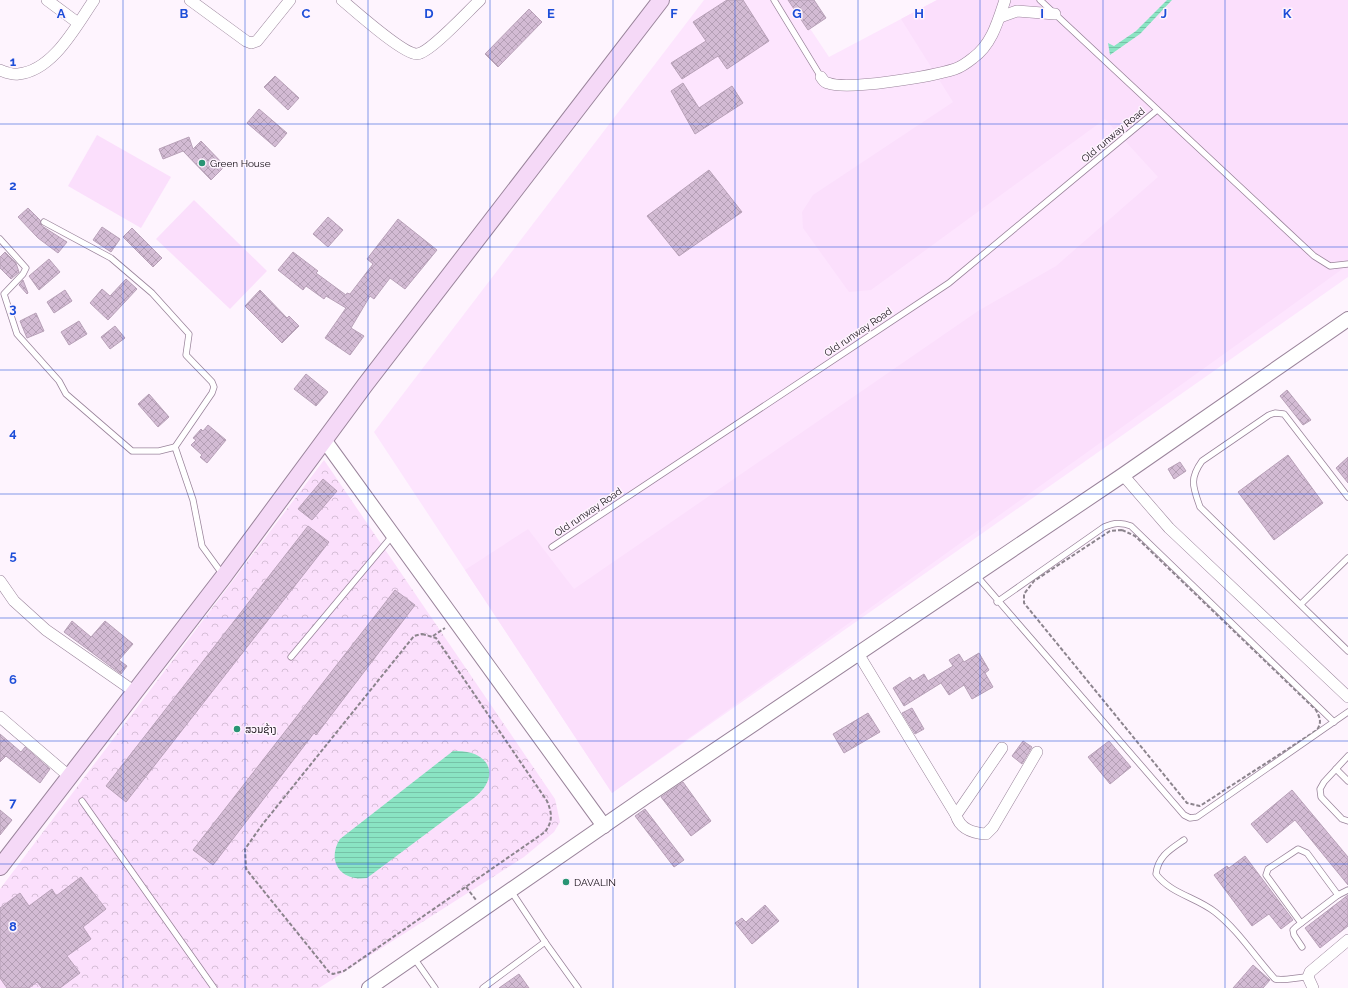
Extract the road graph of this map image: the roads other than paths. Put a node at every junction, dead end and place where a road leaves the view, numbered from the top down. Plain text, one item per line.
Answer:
1 (47, 0) edge
2 (94, 0) edge
3 (190, 0) edge
4 (290, 0) edge
5 (342, 0) edge
6 (480, 0) edge
7 (661, 0) edge
8 (774, 0) edge
9 (1005, 0) edge
10 (1040, 0) edge
11 (1055, 14) junction
12 (1000, 17) junction
13 (78, 23) junction
14 (0, 70) edge
15 (821, 77) joint
16 (1157, 110) junction
17 (44, 222) dead end
18 (0, 239) edge
19 (1348, 264) edge
20 (1348, 319) edge
21 (326, 441) junction
22 (175, 447) junction
23 (1123, 476) junction
24 (1348, 497) edge
25 (393, 534) junction
26 (552, 547) dead end
27 (1348, 558) edge
28 (976, 574) junction
29 (224, 576) junction
30 (0, 581) edge
31 (998, 602) junction
32 (1301, 604) junction
33 (1348, 651) edge
34 (859, 655) junction
35 (290, 657) dead end
36 (135, 692) junction
37 (1348, 697) edge
38 (1348, 712) edge
39 (0, 717) edge
40 (1334, 722) junction
41 (1002, 748) dead end
42 (1037, 752) dead end
43 (1348, 756) edge
44 (1336, 769) junction
45 (70, 777) junction
46 (1348, 781) edge
47 (82, 801) dead end
48 (956, 815) junction
49 (1348, 821) edge
50 (604, 826) junction
51 (1184, 840) dead end
52 (1, 865) edge
53 (1348, 890) edge
54 (511, 891) junction
55 (1338, 895) junction
56 (1301, 923) junction
57 (1348, 940) edge
58 (545, 942) junction
59 (1302, 947) dead end
60 (414, 958) junction
61 (1308, 977) junction
62 (214, 988) edge
63 (368, 988) edge
64 (435, 988) edge
65 (482, 988) edge
66 (578, 988) edge
67 (1313, 988) edge

1 - 13 street
2 - 13 street
3 - 4 street
5 - 6 street
7 - 21 main road
8 - 15 lane
9 - 12 street
10 - 11 lane
11 - 12 street
11 - 16 lane
12 - 15 street
13 - 14 street
16 - 19 lane
16 - 26 lane, Old runway Road
17 - 22 lane
18 - 22 lane
20 - 23 street
21 - 25 street
21 - 29 main road
22 - 29 lane
23 - 28 street
23 - 37 street
24 - 32 lane
25 - 35 lane
25 - 50 street
27 - 32 lane
28 - 31 lane
28 - 34 street
29 - 36 main road
30 - 36 street
31 - 40 lane
31 - 40 lane
32 - 33 lane
34 - 48 street
34 - 50 street
36 - 45 main road
38 - 40 lane
39 - 45 street
41 - 48 street
42 - 48 street
43 - 44 lane
44 - 46 lane
44 - 49 lane
45 - 52 main road
47 - 62 lane
50 - 54 street
51 - 61 lane
53 - 55 lane
54 - 58 lane
54 - 60 street
55 - 56 lane
55 - 56 lane
56 - 59 lane
57 - 61 street
58 - 65 lane
58 - 66 lane
60 - 63 street
60 - 64 lane
61 - 67 street

